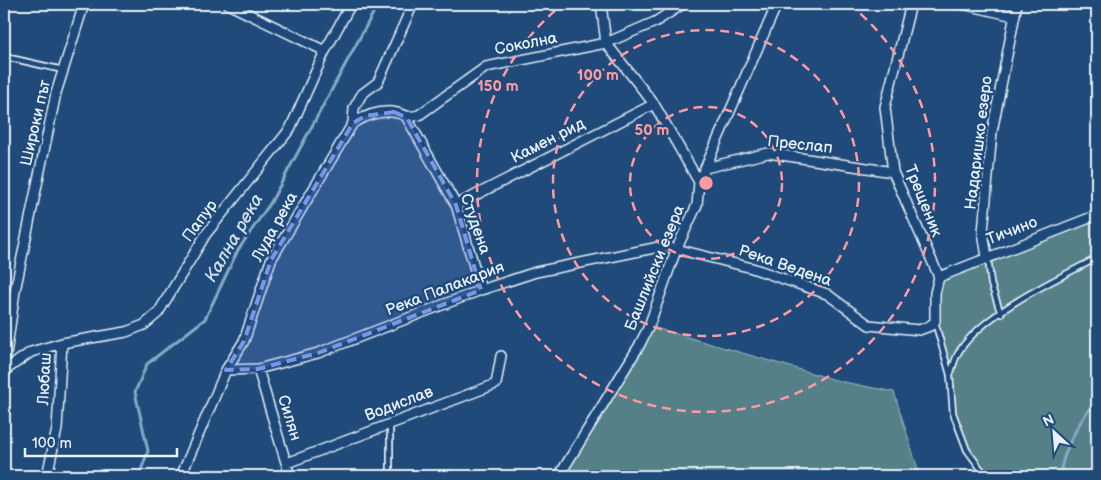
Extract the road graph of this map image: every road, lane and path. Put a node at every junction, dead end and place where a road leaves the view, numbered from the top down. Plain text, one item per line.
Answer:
1 (84, 4) edge
2 (230, 4) edge
3 (351, 4) edge
4 (414, 4) edge
5 (601, 4) edge
6 (683, 4) edge
7 (777, 4) edge
8 (911, 4) edge
9 (962, 4) edge
10 (1017, 4) edge
11 (1014, 16) junction
12 (606, 43) junction
13 (325, 51) junction
14 (10, 58) dead end
15 (63, 70) junction
16 (654, 104) junction
17 (406, 118) junction
18 (353, 123) junction
19 (705, 168) junction
20 (893, 172) junction
21 (699, 182) junction
22 (456, 205) junction
23 (1097, 215) edge
24 (676, 250) junction
25 (987, 257) junction
26 (1097, 258) edge
27 (939, 278) junction
28 (481, 290) junction
29 (1000, 314) junction
30 (935, 321) junction
31 (62, 343) junction
32 (500, 356) dead end
33 (258, 369) junction
34 (4, 370) edge
35 (226, 370) junction
36 (950, 375) junction
37 (390, 424) junction
38 (287, 463) junction
39 (47, 476) edge
40 (181, 476) edge
41 (290, 476) edge
42 (390, 476) edge
43 (559, 476) edge
44 (986, 476) edge

1 - 15 street, Широки път
2 - 13 street
3 - 13 street, Папур
4 - 18 street, Луда река
5 - 12 street
6 - 12 street, Соколна
7 - 19 street, Башлийски езера
8 - 20 street, Трещеник
9 - 11 street
10 - 11 street, Надаришко езеро
11 - 25 street, Надаришко езеро
12 - 16 street
12 - 17 street, Соколна
13 - 31 street, Папур
14 - 15 lane
15 - 34 street, Широки път
16 - 21 street
16 - 22 street, Камен рид
17 - 18 street
17 - 22 street, Студена
18 - 35 street, Луда река
19 - 20 street, Преслап
19 - 21 street, Башлийски езера
20 - 27 street, Трещеник
21 - 24 street, Башлийски езера
22 - 28 street, Студена
23 - 25 street, Тичино
24 - 28 street, Река Палакария
24 - 30 street, Река Ведена
24 - 43 street, Башлийски езера
25 - 27 street, Тичино
25 - 29 lane
26 - 29 lane
27 - 30 street
28 - 33 street, Река Палакария
29 - 36 lane
30 - 36 lane
31 - 34 street, Папур
31 - 39 street, Любаш
32 - 37 street, Водислав
33 - 35 street, Река Палакария
33 - 38 street, Силян
35 - 40 street, Луда река
36 - 44 lane
37 - 38 street, Водислав
37 - 42 lane
38 - 41 street, Силян

